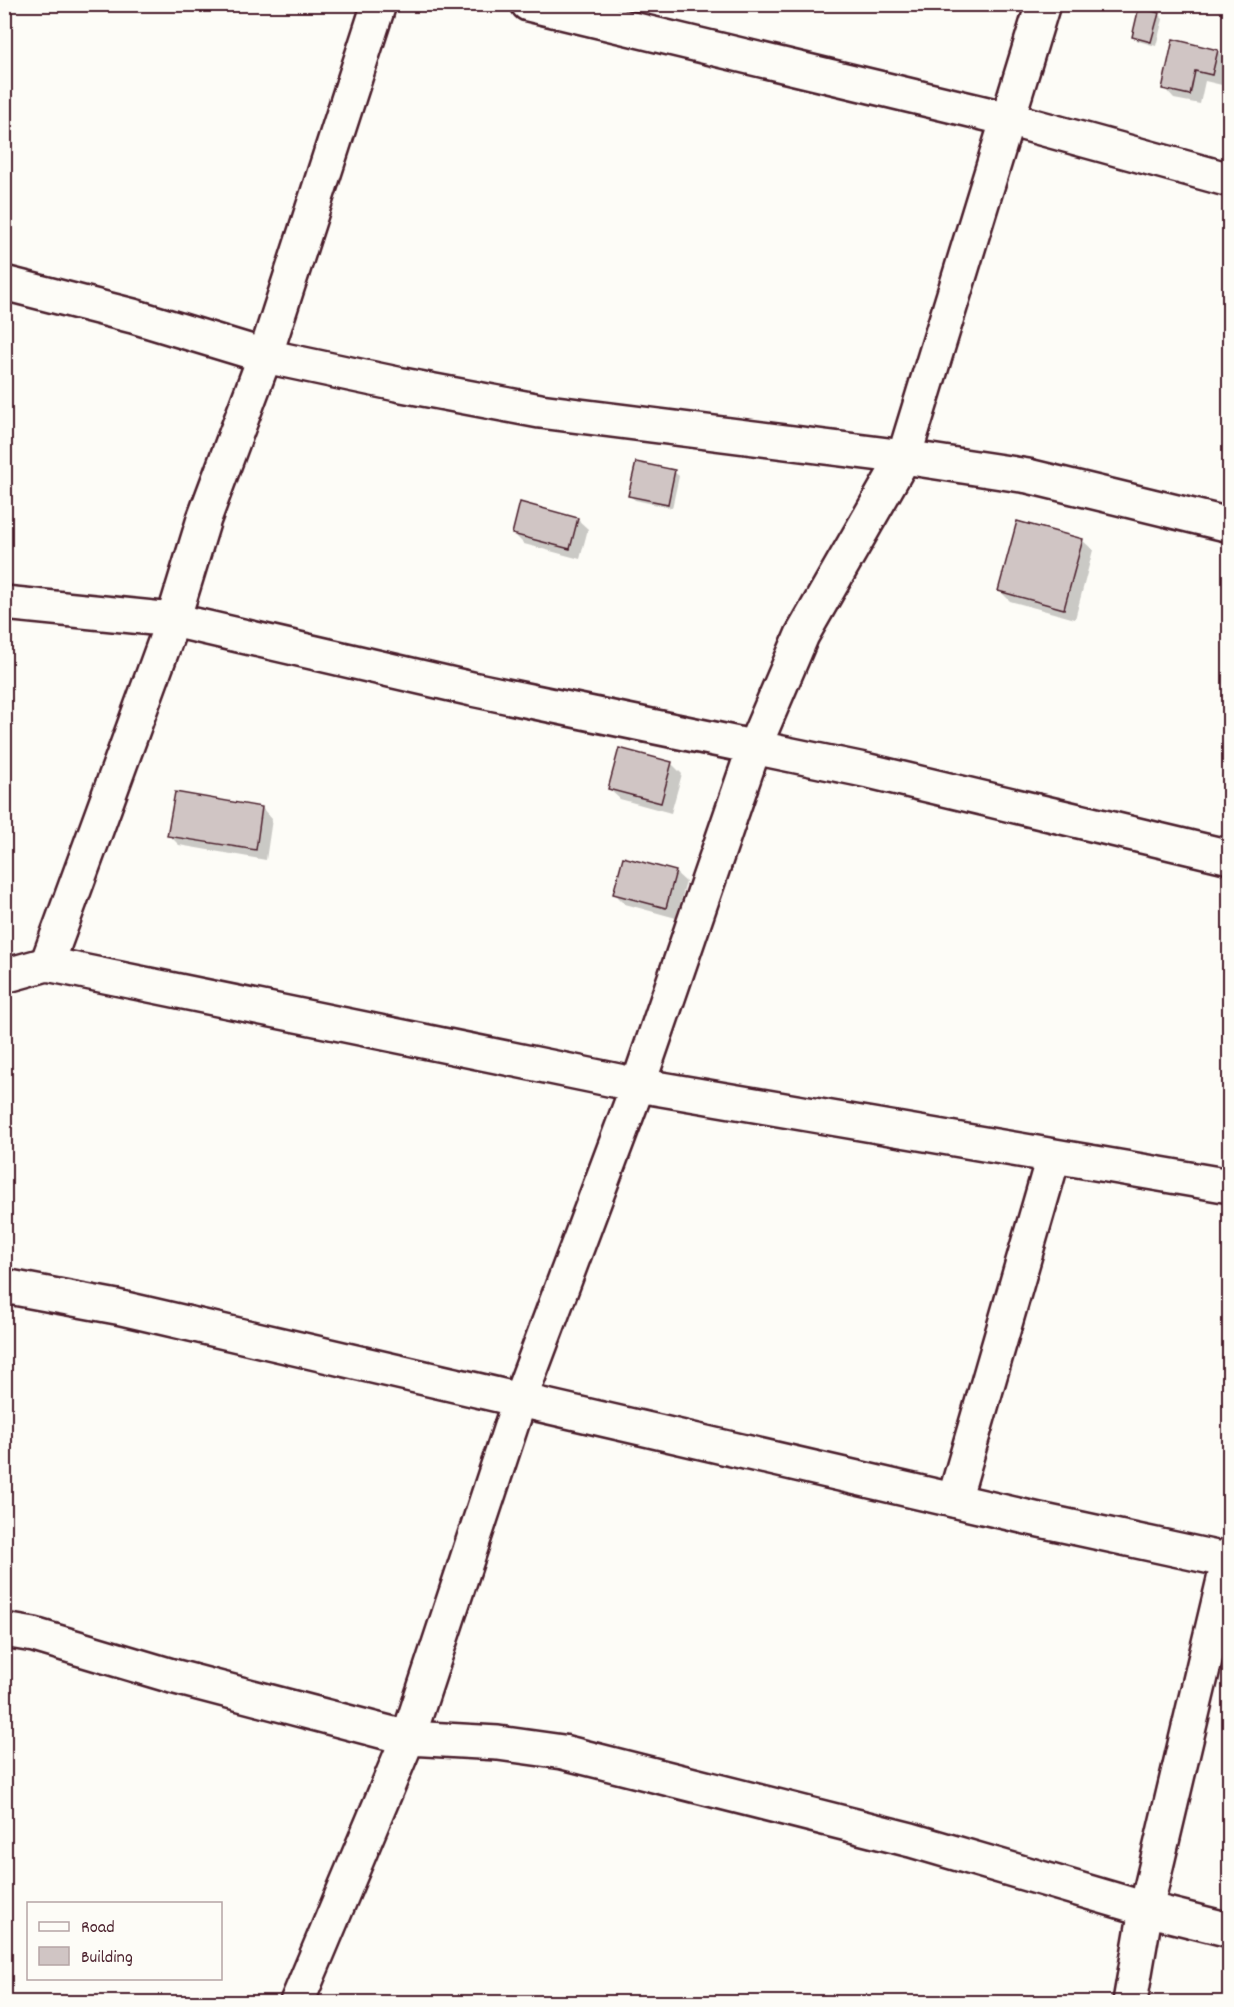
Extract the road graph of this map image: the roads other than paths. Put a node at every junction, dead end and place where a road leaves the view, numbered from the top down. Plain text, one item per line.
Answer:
1 (379, 4) edge
2 (528, 4) edge
3 (1043, 4) edge
4 (1008, 119) junction
5 (1230, 180) edge
6 (4, 283) edge
7 (266, 356) junction
8 (904, 457) junction
9 (1230, 525) edge
10 (4, 603) edge
11 (173, 620) junction
12 (755, 746) junction
13 (1230, 857) edge
14 (47, 964) junction
15 (4, 976) edge
16 (638, 1085) junction
17 (1053, 1158) junction
18 (1230, 1186) edge
19 (4, 1286) edge
20 (520, 1399) junction
21 (954, 1500) junction
22 (1229, 1559) edge
23 (4, 1630) edge
24 (408, 1738) junction
25 (1146, 1909) junction
26 (1230, 1930) edge
27 (297, 2002) edge
28 (1130, 2002) edge

1 - 7 street
2 - 4 street
3 - 4 street
4 - 5 street
4 - 8 street
6 - 7 street
7 - 8 street
7 - 11 street
8 - 9 street
8 - 12 street
10 - 11 street
11 - 12 street
11 - 14 street
12 - 13 street
12 - 16 street
14 - 15 street
14 - 16 street
16 - 17 street
16 - 20 street
17 - 18 street
17 - 21 street
19 - 20 street
20 - 21 street
20 - 24 street
21 - 22 street
22 - 25 street
23 - 24 street
24 - 25 street
24 - 27 street
25 - 26 street
25 - 28 street

